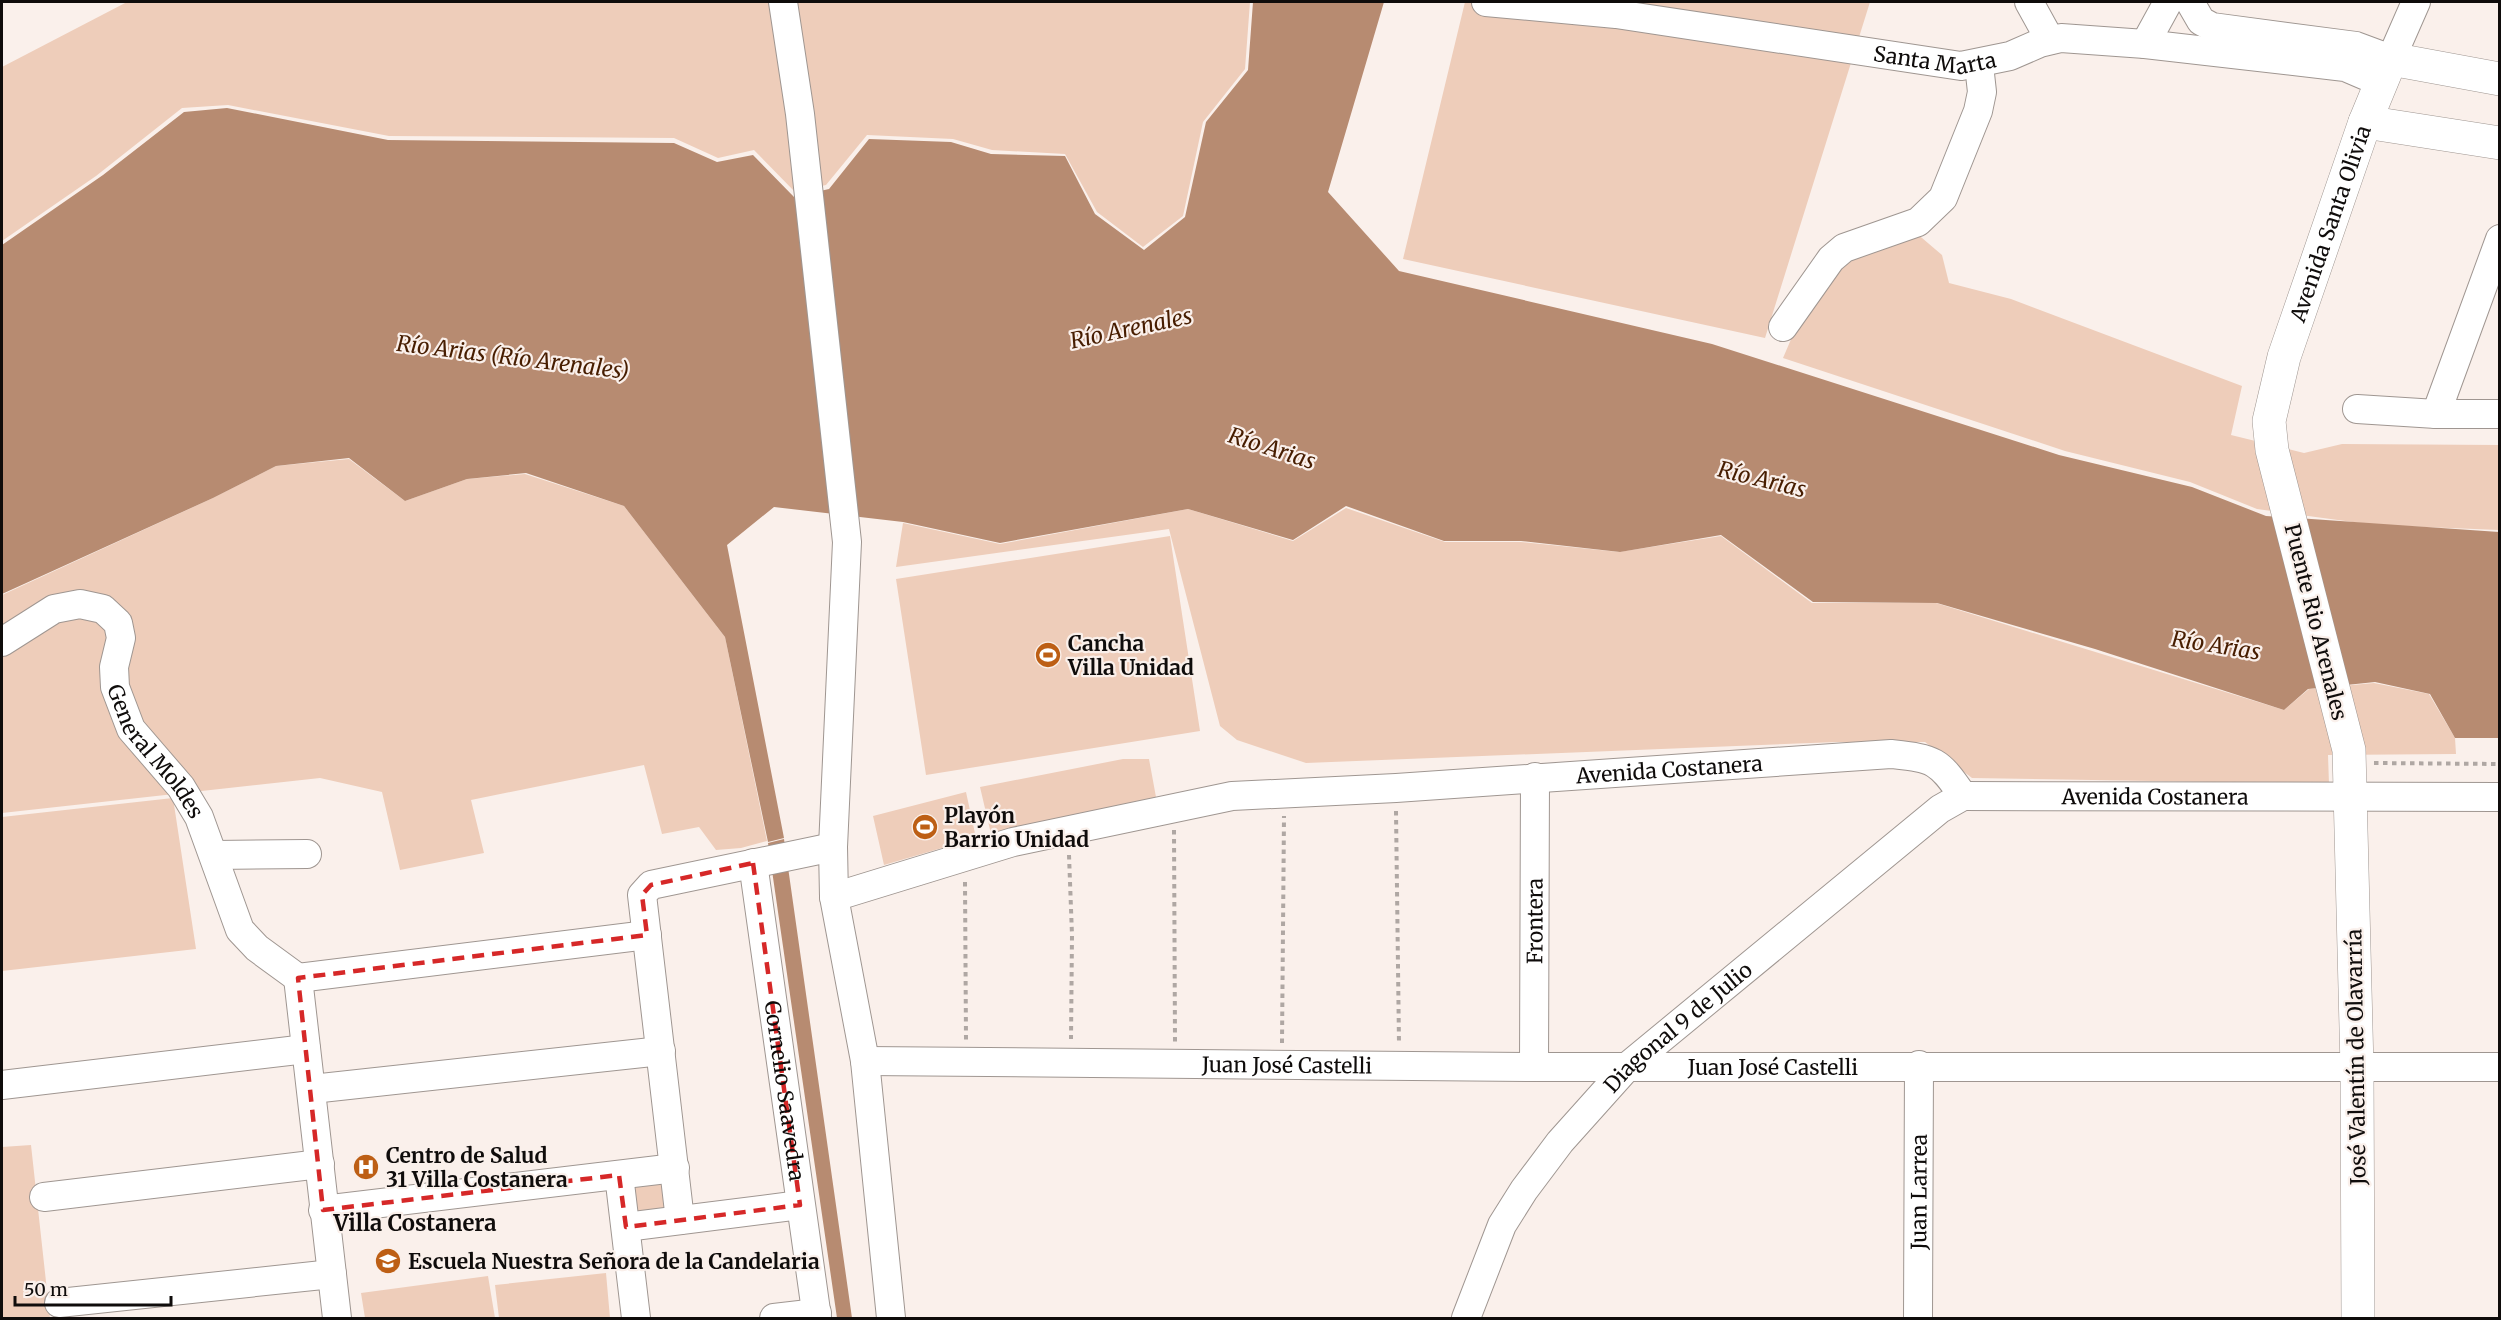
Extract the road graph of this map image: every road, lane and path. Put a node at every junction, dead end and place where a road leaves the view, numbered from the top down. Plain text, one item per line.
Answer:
1 (783, 2) edge
2 (1486, 2) edge
3 (2029, 2) edge
4 (2168, 2) edge
5 (2190, 2) edge
6 (2416, 2) edge
7 (2050, 40) junction
8 (2145, 44) junction
9 (1979, 65) junction
10 (2385, 71) junction
11 (2499, 79) edge
12 (2365, 122) junction
13 (2499, 143) edge
14 (2499, 239) edge
15 (1783, 327) dead end
16 (2357, 409) dead end
17 (2436, 414) junction
18 (2499, 414) edge
19 (2272, 450) joint
20 (2, 642) edge
21 (2349, 757) junction
22 (2499, 764) edge
23 (1535, 777) junction
24 (1396, 788) junction
25 (1284, 793) junction
26 (1963, 796) junction
27 (2351, 796) junction
28 (2499, 797) edge
29 (1174, 809) junction
30 (1067, 830) junction
31 (833, 847) junction
32 (307, 854) dead end
33 (214, 855) junction
34 (965, 857) junction
35 (753, 863) junction
36 (834, 897) junction
37 (646, 935) junction
38 (298, 978) junction
39 (306, 1049) junction
40 (661, 1051) junction
41 (865, 1061) junction
42 (967, 1062) junction
43 (1071, 1063) junction
44 (1175, 1064) junction
45 (1282, 1064) junction
46 (1629, 1065) junction
47 (1919, 1065) junction
48 (1399, 1066) junction
49 (1534, 1067) junction
50 (2499, 1067) edge
51 (2357, 1068) junction
52 (2, 1085) edge
53 (312, 1089) junction
54 (320, 1164) junction
55 (675, 1168) junction
56 (619, 1175) junction
57 (44, 1197) dead end
58 (800, 1205) junction
59 (323, 1210) junction
60 (681, 1220) junction
61 (626, 1227) junction
62 (332, 1274) junction
63 (59, 1303) dead end
64 (817, 1316) edge
65 (337, 1318) edge
66 (636, 1318) edge
67 (774, 1318) edge
68 (891, 1318) edge
69 (1466, 1318) edge
70 (1918, 1318) edge
71 (2358, 1318) edge

1 - 31 street
2 - 9 street, Santa Marta
3 - 7 street
4 - 8 street
5 - 10 street
6 - 10 street, Avenida Santa Olivia
7 - 8 street, Santa Marta
7 - 9 street, Santa Marta
8 - 10 street, Santa Marta
9 - 15 street
10 - 11 main road, Santa Marta
10 - 12 main road, Avenida Santa Olivia
12 - 13 main road
12 - 19 main road, Avenida Santa Olivia
14 - 17 street
16 - 17 street
17 - 18 street
19 - 21 main road, Puente Rio Arenales
20 - 33 street, General Moldes
21 - 22 path
21 - 27 main road, Puente Rio Arenales
23 - 24 street, Avenida Costanera
23 - 26 street, Avenida Costanera
23 - 49 street, Frontera
24 - 25 street, Avenida Costanera
24 - 48 path
25 - 29 street, Avenida Costanera
25 - 45 path
26 - 27 street, Avenida Costanera
26 - 46 street, Diagonal 9 de Julio
27 - 28 street, Avenida Costanera
27 - 51 main road, José Valentín de Olavarría
29 - 30 street, Avenida Costanera
29 - 44 path
30 - 34 street, Avenida Costanera
30 - 43 path
31 - 35 street
31 - 36 street
32 - 33 street
33 - 38 street, General Moldes
34 - 36 street, Avenida Costanera
34 - 42 path
35 - 37 street
35 - 58 street, Cornelio Saavedra
36 - 41 street
37 - 38 street
37 - 40 street
38 - 39 street
39 - 52 street
39 - 53 street
40 - 53 street
40 - 55 street
41 - 42 street, Juan José Castelli
41 - 68 street
42 - 43 street, Juan José Castelli
43 - 44 street, Juan José Castelli
44 - 45 street, Juan José Castelli
45 - 48 street, Juan José Castelli
46 - 47 street, Juan José Castelli
46 - 49 street, Juan José Castelli
46 - 69 street, Diagonal 9 de Julio
47 - 51 street, Juan José Castelli
47 - 70 street, Juan Larrea
48 - 49 street, Juan José Castelli
50 - 51 street, Juan José Castelli
51 - 71 main road, José Valentín de Olavarría
53 - 54 street
54 - 57 street
54 - 59 street
55 - 56 street
55 - 60 street
56 - 59 street
56 - 61 street
58 - 60 street
58 - 64 street, Cornelio Saavedra
59 - 62 street
60 - 61 street
61 - 66 street
62 - 63 street
62 - 65 street
64 - 67 street

